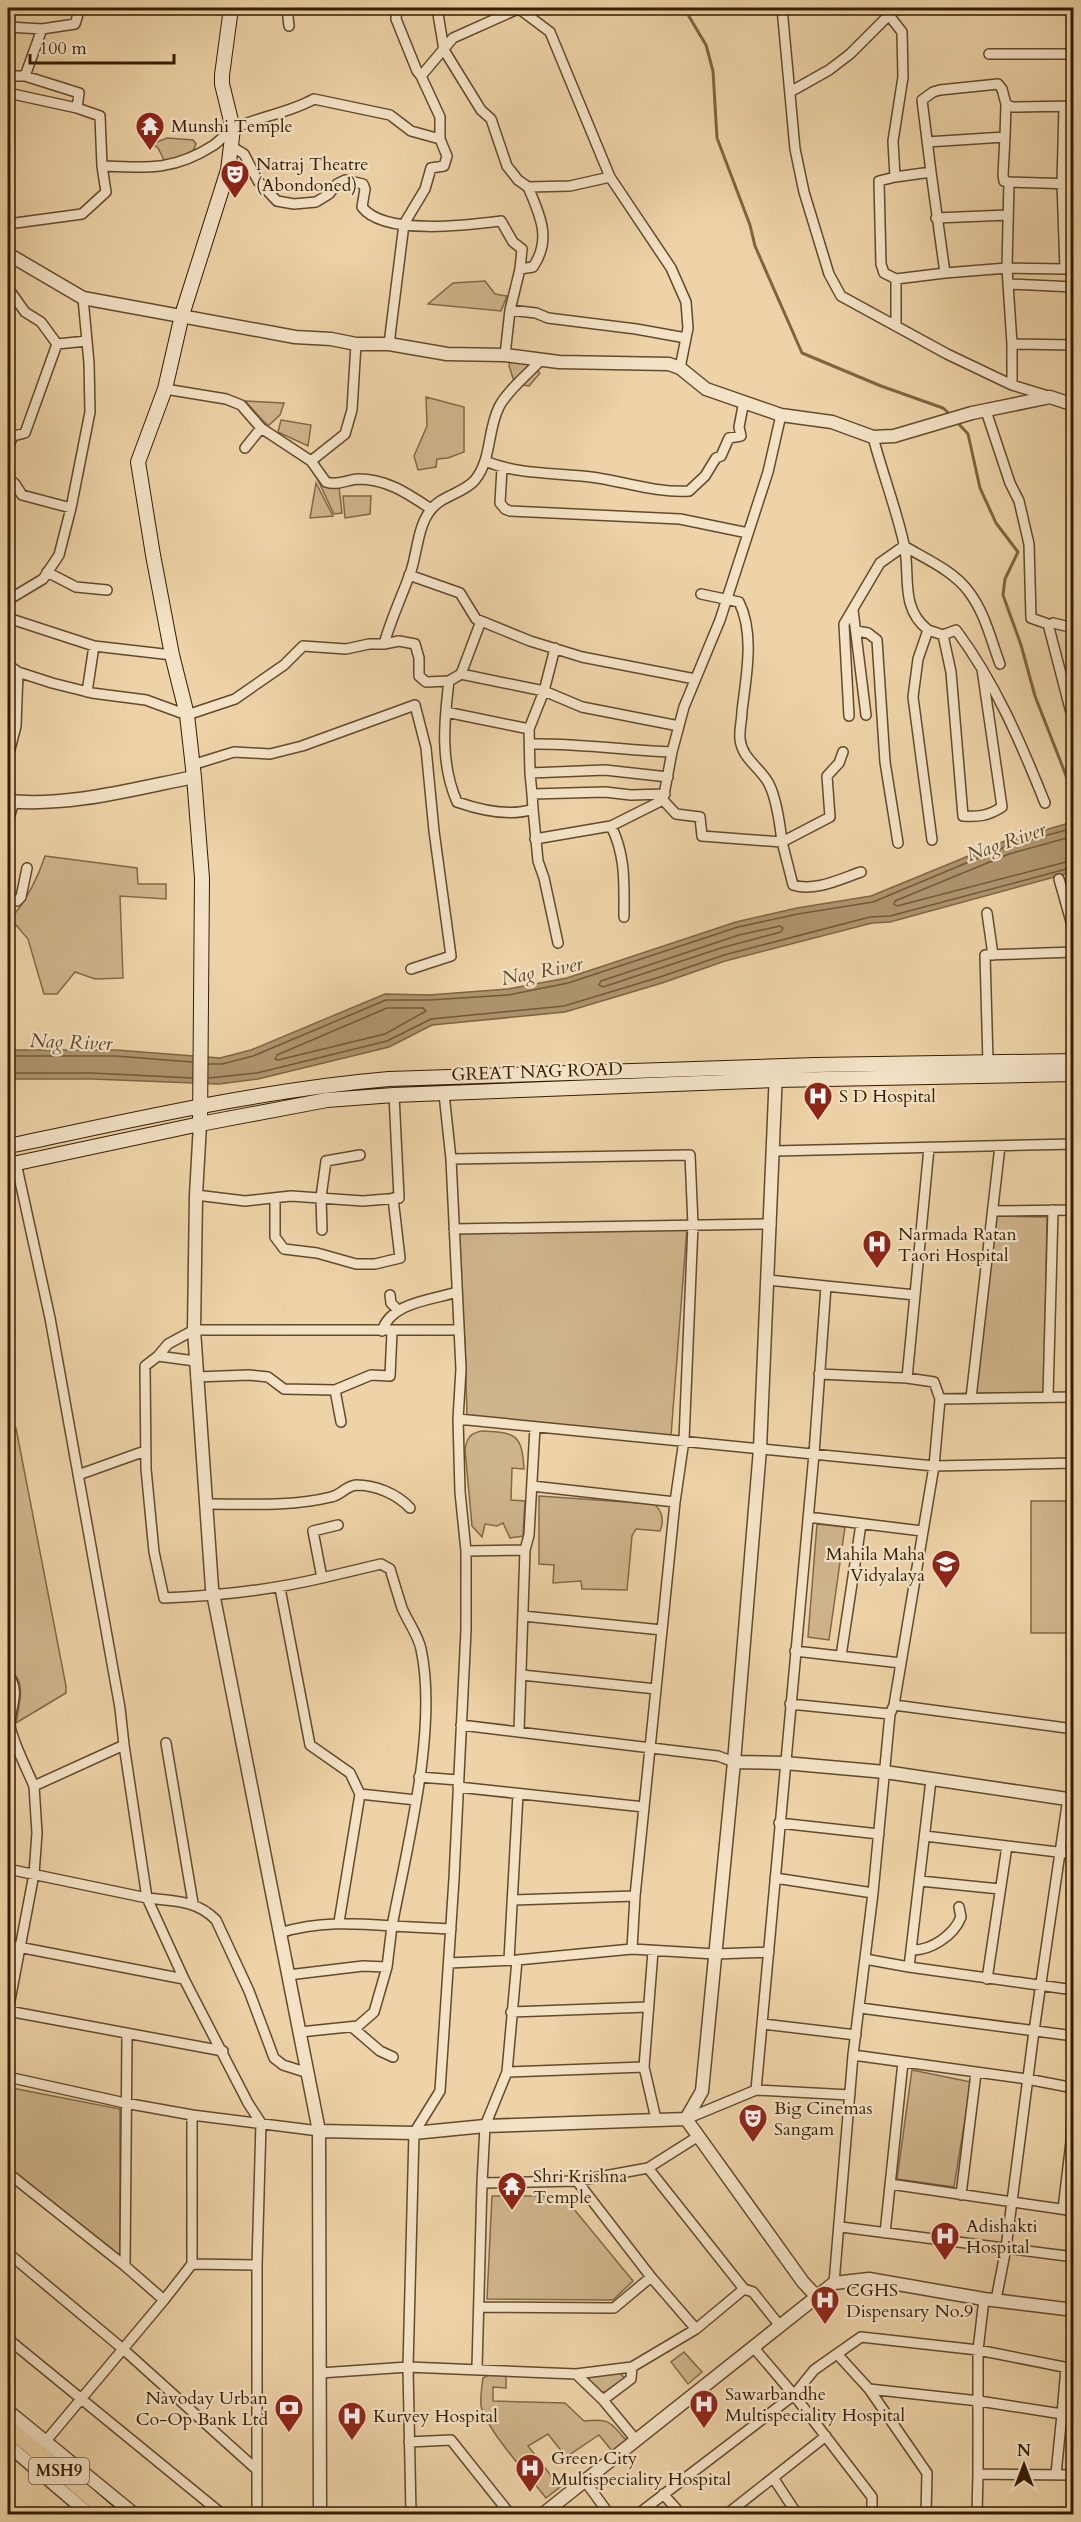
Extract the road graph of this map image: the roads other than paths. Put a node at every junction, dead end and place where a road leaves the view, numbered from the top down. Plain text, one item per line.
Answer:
1 (80, 8) edge
2 (231, 8) edge
3 (287, 8) edge
4 (397, 8) edge
5 (437, 8) edge
6 (519, 8) edge
7 (782, 8) edge
8 (896, 8) edge
9 (888, 14) junction
10 (289, 26) dead end
11 (8, 27) edge
12 (42, 29) junction
13 (444, 50) junction
14 (989, 54) dead end
15 (1074, 54) edge
16 (8, 76) edge
17 (25, 76) junction
18 (421, 76) junction
19 (790, 92) junction
20 (8, 93) edge
21 (1006, 104) junction
22 (1069, 106) edge
23 (77, 108) junction
24 (233, 129) junction
25 (1005, 137) junction
26 (440, 138) junction
27 (927, 142) junction
28 (231, 146) junction
29 (102, 166) junction
30 (931, 172) junction
31 (610, 177) junction
32 (895, 177) junction
33 (1009, 182) junction
34 (1062, 183) junction
35 (1074, 184) edge
36 (528, 187) junction
37 (1008, 215) junction
38 (936, 218) junction
39 (8, 224) edge
40 (404, 224) junction
41 (8, 254) edge
42 (1007, 268) junction
43 (520, 269) junction
44 (1065, 269) junction
45 (945, 273) junction
46 (896, 279) junction
47 (1008, 285) junction
48 (1074, 287) edge
49 (8, 288) edge
50 (83, 298) junction
51 (510, 310) junction
52 (182, 315) junction
53 (896, 325) junction
54 (686, 338) junction
55 (87, 341) junction
56 (57, 344) junction
57 (356, 344) junction
58 (389, 344) junction
59 (1012, 344) junction
60 (1074, 345) edge
61 (505, 355) junction
62 (541, 360) junction
63 (680, 368) junction
64 (1012, 386) junction
65 (165, 389) junction
66 (1050, 397) junction
67 (744, 402) junction
68 (1074, 405) edge
69 (986, 411) junction
70 (781, 415) junction
71 (261, 428) junction
72 (873, 437) junction
73 (8, 447) edge
74 (245, 448) dead end
75 (311, 461) junction
76 (485, 461) junction
77 (502, 468) junction
78 (8, 478) edge
79 (71, 508) junction
80 (431, 509) junction
81 (748, 533) junction
82 (904, 546) junction
83 (47, 572) junction
84 (409, 575) junction
85 (106, 590) dead end
86 (700, 594) dead end
87 (726, 599) junction
88 (8, 600) edge
89 (853, 610) junction
90 (8, 618) edge
91 (481, 621) junction
92 (1053, 622) dead end
93 (1074, 628) edge
94 (928, 630) junction
95 (856, 631) junction
96 (943, 635) junction
97 (384, 644) junction
98 (94, 646) junction
99 (555, 648) junction
100 (172, 655) junction
101 (1000, 664) dead end
102 (8, 665) edge
103 (982, 669) junction
104 (18, 672) junction
105 (461, 674) junction
106 (695, 679) junction
107 (450, 681) junction
108 (544, 691) junction
109 (87, 692) junction
110 (446, 712) junction
111 (187, 715) junction
112 (866, 715) dead end
113 (849, 717) dead end
114 (1074, 724) edge
115 (679, 726) junction
116 (529, 729) junction
117 (530, 744) junction
118 (672, 752) junction
119 (843, 752) dead end
120 (8, 757) edge
121 (193, 771) junction
122 (530, 773) junction
123 (668, 777) junction
124 (532, 794) junction
125 (664, 797) junction
126 (11, 802) edge
127 (1045, 803) dead end
128 (533, 809) junction
129 (8, 821) edge
130 (611, 826) junction
131 (535, 839) junction
132 (932, 840) dead end
133 (782, 842) junction
134 (898, 843) dead end
135 (27, 868) dead end
136 (861, 872) dead end
137 (1059, 879) dead end
138 (8, 899) edge
139 (987, 913) dead end
140 (624, 917) dead end
141 (1074, 932) edge
142 (558, 943) dead end
143 (1074, 952) edge
144 (993, 955) junction
145 (411, 969) dead end
146 (1074, 1061) edge
147 (988, 1062) junction
148 (776, 1073) junction
149 (1074, 1074) edge
150 (444, 1094) junction
151 (394, 1095) junction
152 (199, 1101) junction
153 (200, 1124) junction
154 (1074, 1144) edge
155 (8, 1146) edge
156 (1000, 1146) junction
157 (929, 1148) junction
158 (774, 1151) junction
159 (360, 1155) dead end
160 (451, 1159) junction
161 (12, 1164) edge
162 (196, 1195) junction
163 (321, 1197) junction
164 (275, 1198) junction
165 (393, 1198) junction
166 (1053, 1210) junction
167 (1074, 1210) edge
168 (993, 1211) junction
169 (771, 1224) junction
170 (693, 1226) junction
171 (454, 1228) junction
172 (322, 1230) dead end
173 (768, 1280) junction
174 (826, 1286) junction
175 (457, 1292) junction
176 (390, 1295) dead end
177 (915, 1295) junction
178 (398, 1310) junction
179 (194, 1330) junction
180 (459, 1330) junction
181 (387, 1331) junction
182 (158, 1356) junction
183 (195, 1361) junction
184 (819, 1374) junction
185 (196, 1377) junction
186 (907, 1378) junction
187 (335, 1390) junction
188 (1048, 1397) junction
189 (1074, 1397) edge
190 (970, 1398) junction
191 (940, 1399) junction
192 (458, 1419) junction
193 (341, 1422) dead end
194 (535, 1426) junction
195 (684, 1440) junction
196 (760, 1449) junction
197 (145, 1451) junction
198 (814, 1454) junction
199 (1074, 1463) edge
200 (934, 1466) junction
201 (78, 1476) junction
202 (532, 1486) junction
203 (675, 1502) junction
204 (205, 1504) junction
205 (410, 1508) dead end
206 (808, 1517) junction
207 (861, 1524) junction
208 (338, 1525) dead end
209 (922, 1531) junction
210 (525, 1550) junction
211 (466, 1551) junction
212 (322, 1578) junction
213 (280, 1588) junction
214 (213, 1594) junction
215 (523, 1616) junction
216 (662, 1630) junction
217 (795, 1651) junction
218 (841, 1656) junction
219 (901, 1663) junction
220 (8, 1675) edge
221 (522, 1675) junction
222 (656, 1689) junction
223 (790, 1704) junction
224 (894, 1705) junction
225 (890, 1714) junction
226 (461, 1725) junction
227 (1074, 1729) edge
228 (519, 1731) junction
229 (166, 1743) dead end
230 (124, 1745) junction
231 (651, 1747) junction
232 (734, 1762) junction
233 (785, 1763) junction
234 (885, 1772) junction
235 (418, 1777) junction
236 (931, 1780) junction
237 (458, 1784) junction
238 (34, 1786) junction
239 (360, 1794) junction
240 (518, 1794) junction
241 (1071, 1799) edge
242 (416, 1800) junction
243 (644, 1808) junction
244 (779, 1823) junction
245 (879, 1834) junction
246 (925, 1836) junction
247 (1007, 1846) junction
248 (1060, 1852) junction
249 (1074, 1854) edge
250 (8, 1869) edge
251 (34, 1874) junction
252 (775, 1878) junction
253 (920, 1881) junction
254 (1000, 1889) junction
255 (873, 1893) junction
256 (635, 1896) junction
257 (147, 1898) junction
258 (513, 1900) junction
259 (193, 1903) junction
260 (959, 1907) dead end
261 (339, 1922) junction
262 (392, 1926) junction
263 (451, 1929) junction
264 (279, 1933) junction
265 (8, 1945) edge
266 (21, 1947) junction
267 (632, 1949) junction
268 (911, 1950) junction
269 (652, 1951) junction
270 (769, 1952) junction
271 (715, 1954) junction
272 (865, 1959) junction
273 (513, 1960) junction
274 (449, 1963) junction
275 (387, 1967) junction
276 (909, 1968) junction
277 (288, 1975) junction
278 (184, 1978) junction
279 (987, 1978) junction
280 (1041, 1986) junction
281 (1074, 1989) edge
282 (648, 2007) junction
283 (860, 2008) junction
284 (8, 2011) edge
285 (511, 2012) junction
286 (763, 2024) junction
287 (352, 2026) junction
288 (300, 2031) junction
289 (1034, 2031) junction
290 (127, 2035) junction
291 (856, 2035) junction
292 (1074, 2036) edge
293 (223, 2051) junction
294 (853, 2055) junction
295 (393, 2057) dead end
296 (903, 2062) junction
297 (644, 2067) junction
298 (507, 2072) junction
299 (308, 2073) junction
300 (976, 2073) junction
301 (8, 2077) edge
302 (1027, 2079) junction
303 (1073, 2088) edge
304 (756, 2090) junction
305 (850, 2095) junction
306 (125, 2103) junction
307 (192, 2115) junction
308 (656, 2119) junction
309 (686, 2119) junction
310 (261, 2123) junction
311 (485, 2126) junction
312 (319, 2131) junction
313 (414, 2133) junction
314 (697, 2137) junction
315 (648, 2168) junction
316 (8, 2173) edge
317 (577, 2181) junction
318 (482, 2183) junction
319 (890, 2184) junction
320 (961, 2195) junction
321 (1012, 2202) junction
322 (1063, 2209) junction
323 (1074, 2211) edge
324 (840, 2227) junction
325 (885, 2233) junction
326 (1006, 2248) junction
327 (8, 2253) edge
328 (1074, 2257) edge
329 (192, 2264) junction
330 (256, 2265) junction
331 (124, 2266) junction
332 (651, 2277) junction
333 (834, 2283) junction
334 (744, 2289) junction
335 (816, 2296) junction
336 (990, 2299) junction
337 (164, 2300) junction
338 (480, 2307) junction
339 (1074, 2310) edge
340 (780, 2326) junction
341 (696, 2329) junction
342 (8, 2339) edge
343 (754, 2348) junction
344 (123, 2349) junction
345 (978, 2350) junction
346 (837, 2355) junction
347 (408, 2367) junction
348 (632, 2367) junction
349 (477, 2368) junction
350 (1070, 2368) edge
351 (320, 2373) junction
352 (576, 2374) junction
353 (870, 2389) junction
354 (794, 2395) junction
355 (81, 2398) junction
356 (603, 2400) junction
357 (979, 2401) junction
358 (8, 2411) edge
359 (1062, 2414) junction
360 (8, 2427) edge
361 (826, 2436) junction
362 (636, 2439) junction
363 (45, 2442) junction
364 (409, 2442) junction
365 (8, 2445) edge
366 (257, 2470) junction
367 (978, 2474) junction
368 (1056, 2474) junction
369 (1074, 2475) edge
370 (774, 2479) junction
371 (585, 2481) junction
372 (663, 2494) junction
373 (89, 2514) edge
374 (110, 2514) edge
375 (134, 2514) edge
376 (222, 2514) edge
377 (257, 2514) edge
378 (320, 2514) edge
379 (411, 2514) edge
380 (510, 2514) edge
381 (543, 2514) edge
382 (609, 2514) edge
383 (638, 2514) edge
384 (681, 2514) edge
385 (727, 2514) edge
386 (797, 2514) edge
387 (872, 2514) edge
388 (926, 2514) edge
389 (977, 2514) edge

1 - 12 street
2 - 24 main road
3 - 10 street
4 - 18 street
5 - 13 street
6 - 13 street
6 - 31 street
7 - 19 street
8 - 9 street
9 - 19 street
9 - 32 street
11 - 12 street
12 - 17 street
13 - 18 street
13 - 36 street
14 - 15 street
16 - 17 street
17 - 23 street
18 - 26 street
19 - 53 street
20 - 23 street
21 - 22 street
21 - 25 street
21 - 27 street
22 - 34 street
23 - 29 street
24 - 26 street
24 - 28 main road
24 - 29 street
25 - 27 street
25 - 33 street
26 - 40 street
27 - 30 street
28 - 40 street
28 - 52 main road
29 - 39 street
30 - 32 street
30 - 38 street
31 - 36 street
31 - 54 street
32 - 46 street
33 - 34 street
33 - 37 street
34 - 35 street
34 - 44 street
36 - 43 street
37 - 38 street
37 - 42 street
38 - 45 street
40 - 43 street
40 - 58 street
41 - 50 street
42 - 44 street
42 - 45 street
42 - 47 street
43 - 51 street
44 - 48 street
45 - 46 street
46 - 53 street
47 - 48 street
47 - 59 street
49 - 56 street
50 - 52 street
50 - 55 street
51 - 54 street
51 - 61 street
52 - 57 street
52 - 65 main road
53 - 64 street
54 - 63 street
55 - 56 street
55 - 79 street
56 - 73 street
57 - 58 street
57 - 75 street
58 - 61 street
59 - 60 street
59 - 64 street
61 - 62 street
62 - 63 street
62 - 76 street
63 - 67 street
64 - 66 street
65 - 71 street
65 - 100 main road
66 - 68 street
66 - 69 street
67 - 70 street
67 - 77 street
69 - 72 street
69 - 114 street
70 - 72 street
70 - 81 street
71 - 74 street
71 - 75 street
72 - 82 street
75 - 80 street
76 - 77 street
76 - 80 street
77 - 81 street
78 - 79 street
79 - 83 street
80 - 84 street
81 - 87 street
82 - 89 street
82 - 94 street
82 - 101 street
83 - 85 street
83 - 88 street
84 - 91 street
84 - 97 street
86 - 87 street
87 - 106 street
87 - 133 street
89 - 95 street
89 - 113 street
90 - 98 street
91 - 99 street
91 - 105 street
92 - 93 street
94 - 96 street
94 - 132 street
95 - 112 street
95 - 134 street
96 - 103 street
96 - 103 street
97 - 107 street
97 - 111 street
98 - 100 street
98 - 109 street
99 - 106 street
99 - 108 street
100 - 111 main road
102 - 104 street
103 - 127 street
104 - 109 street
104 - 120 street
105 - 107 street
105 - 108 street
106 - 115 street
107 - 110 street
108 - 115 street
108 - 116 street
109 - 111 street
110 - 116 street
110 - 128 street
111 - 121 main road
115 - 118 street
116 - 117 street
117 - 118 street
117 - 122 street
118 - 123 street
119 - 133 street
121 - 126 street
121 - 145 street
121 - 152 main road
122 - 123 street
122 - 124 street
123 - 125 street
124 - 125 street
124 - 128 street
125 - 130 street
125 - 133 street
126 - 129 street
128 - 131 street
130 - 131 street
130 - 140 street
131 - 142 street
133 - 136 street
135 - 138 street
137 - 141 street
139 - 144 street
143 - 144 street
144 - 147 street
146 - 147 main road, GREAT NAG ROAD
147 - 148 main road, GREAT NAG ROAD
148 - 149 main road, GREAT NAG ROAD
148 - 150 main road, GREAT NAG ROAD
148 - 152 main road, GREAT NAG ROAD
148 - 158 street
150 - 151 main road, GREAT NAG ROAD
150 - 160 street
151 - 153 main road, GREAT NAG ROAD
151 - 165 street
152 - 153 main road
152 - 155 main road, GREAT NAG ROAD
153 - 161 main road, GREAT NAG ROAD
153 - 162 street
154 - 156 street
156 - 157 street
156 - 168 street
157 - 158 street
157 - 177 street
158 - 169 street
159 - 163 street
160 - 170 street
160 - 171 street
161 - 201 street
162 - 164 street
162 - 179 street
163 - 164 street
163 - 165 street
163 - 172 street
164 - 165 street
166 - 167 street
166 - 168 street
166 - 188 street
168 - 190 street
169 - 170 street
169 - 173 street
170 - 171 street
170 - 195 street
171 - 175 street
173 - 174 street
173 - 196 street
174 - 177 street
174 - 184 street
175 - 178 street
175 - 180 street
176 - 178 street
177 - 186 street
178 - 181 street
179 - 181 street
179 - 182 street
179 - 183 street
180 - 181 street
180 - 192 street
181 - 187 street
182 - 183 street
182 - 197 street
183 - 185 street
184 - 186 street
184 - 198 street
185 - 187 street
185 - 204 street
186 - 191 street
187 - 193 street
188 - 189 street
188 - 190 street
190 - 191 street
191 - 200 street
192 - 194 street
192 - 211 street
194 - 195 street
194 - 202 street
195 - 196 street
195 - 203 street
196 - 198 street
196 - 232 street
197 - 201 street
197 - 214 street
198 - 200 street
198 - 206 street
199 - 200 street
200 - 209 street
201 - 230 street
202 - 203 street
202 - 210 street
203 - 216 street
204 - 205 street
204 - 214 street
206 - 207 street
206 - 217 street
207 - 209 street
207 - 218 street
208 - 212 street
209 - 219 street
210 - 211 street
210 - 215 street
211 - 226 street
212 - 213 street
212 - 235 street
213 - 214 street
213 - 239 street
214 - 264 street
215 - 216 street
215 - 221 street
216 - 222 street
217 - 218 street
217 - 223 street
218 - 219 street
219 - 224 street
220 - 238 street
221 - 222 street
221 - 228 street
222 - 231 street
223 - 225 street
223 - 233 street
224 - 225 street
224 - 227 street
225 - 234 street
226 - 228 street
226 - 237 street
228 - 231 street
229 - 259 street
230 - 238 street
230 - 257 street
231 - 232 street
231 - 243 street
232 - 233 street
232 - 271 street
233 - 234 street
233 - 244 street
234 - 236 street
234 - 245 street
235 - 237 street
235 - 242 street
236 - 241 street
236 - 246 street
237 - 240 street
237 - 263 street
238 - 251 street
239 - 242 street
239 - 261 street
240 - 243 street
240 - 258 street
241 - 248 street
242 - 262 street
243 - 256 street
244 - 245 street
244 - 252 street
245 - 255 street
246 - 247 street
246 - 253 street
247 - 248 street
247 - 254 street
248 - 249 street
248 - 280 street
250 - 251 street
251 - 257 street
251 - 266 street
252 - 255 street
252 - 270 street
253 - 254 street
253 - 268 street
254 - 279 street
255 - 272 street
256 - 258 street
256 - 267 street
257 - 259 street
257 - 278 street
258 - 273 street
259 - 299 street
260 - 268 street
261 - 262 street
261 - 264 street
262 - 263 street
262 - 275 street
263 - 274 street
264 - 277 street
265 - 266 street
266 - 278 street
266 - 284 street
267 - 269 street
267 - 273 street
268 - 276 street
269 - 271 street
269 - 282 street
270 - 271 street
270 - 286 street
271 - 309 street
272 - 276 street
272 - 283 street
273 - 274 street
273 - 285 street
274 - 313 street
275 - 277 street
275 - 287 street
276 - 279 street
277 - 288 street
278 - 293 street
279 - 280 street
280 - 281 street
280 - 289 street
282 - 285 street
282 - 297 street
283 - 289 street
283 - 291 street
284 - 290 street
285 - 298 street
286 - 291 street
286 - 304 street
287 - 288 street
287 - 295 street
288 - 299 street
289 - 292 street
289 - 302 street
290 - 293 street
290 - 306 street
291 - 294 street
293 - 310 street
294 - 296 street
294 - 305 street
296 - 300 street
296 - 319 street
297 - 298 street
297 - 308 street
298 - 311 street
299 - 312 street
300 - 302 street
300 - 320 street
301 - 306 street
302 - 303 street
302 - 321 street
303 - 322 street
304 - 305 street
304 - 309 street
305 - 324 street
306 - 307 street
306 - 331 street
307 - 310 street
307 - 329 street
308 - 309 street
308 - 311 street
309 - 314 street
310 - 312 street
310 - 330 street
311 - 313 street
311 - 318 street
312 - 313 street
312 - 351 street
313 - 347 street
314 - 315 street
314 - 335 street
315 - 317 street
315 - 334 street
316 - 331 street
317 - 318 street
317 - 332 street
318 - 338 street
319 - 320 street
319 - 325 street
320 - 321 street
321 - 322 street
321 - 326 street
322 - 323 street
324 - 325 street
324 - 333 street
325 - 326 street
326 - 328 street
326 - 336 street
327 - 344 street
329 - 330 street
329 - 337 street
330 - 366 street
331 - 337 street
332 - 338 street
332 - 341 street
333 - 335 street
333 - 336 street
334 - 340 street
334 - 341 street
335 - 340 street
336 - 339 street
336 - 345 street
337 - 344 street
338 - 349 street
340 - 343 street
341 - 348 street
342 - 355 street
343 - 354 street
343 - 362 street
344 - 355 street
344 - 366 street
345 - 346 street
345 - 350 street
345 - 357 street
346 - 353 street
346 - 354 street
347 - 349 street
347 - 351 street
347 - 364 street
348 - 352 street
348 - 356 street
349 - 352 street
350 - 359 street
351 - 378 street
352 - 356 street
353 - 357 street
353 - 388 street
354 - 361 street
354 - 372 street
355 - 363 street
355 - 376 street
356 - 362 street
357 - 359 street
357 - 367 street
358 - 363 street
359 - 368 street
360 - 374 main road, MSH9
361 - 370 street
361 - 387 street
362 - 371 street
363 - 375 street
364 - 379 street
364 - 380 street
365 - 373 street
366 - 377 street
367 - 368 street
367 - 389 street
368 - 369 street
370 - 385 street
370 - 386 street
371 - 381 street
371 - 382 street
372 - 383 street
372 - 384 street

